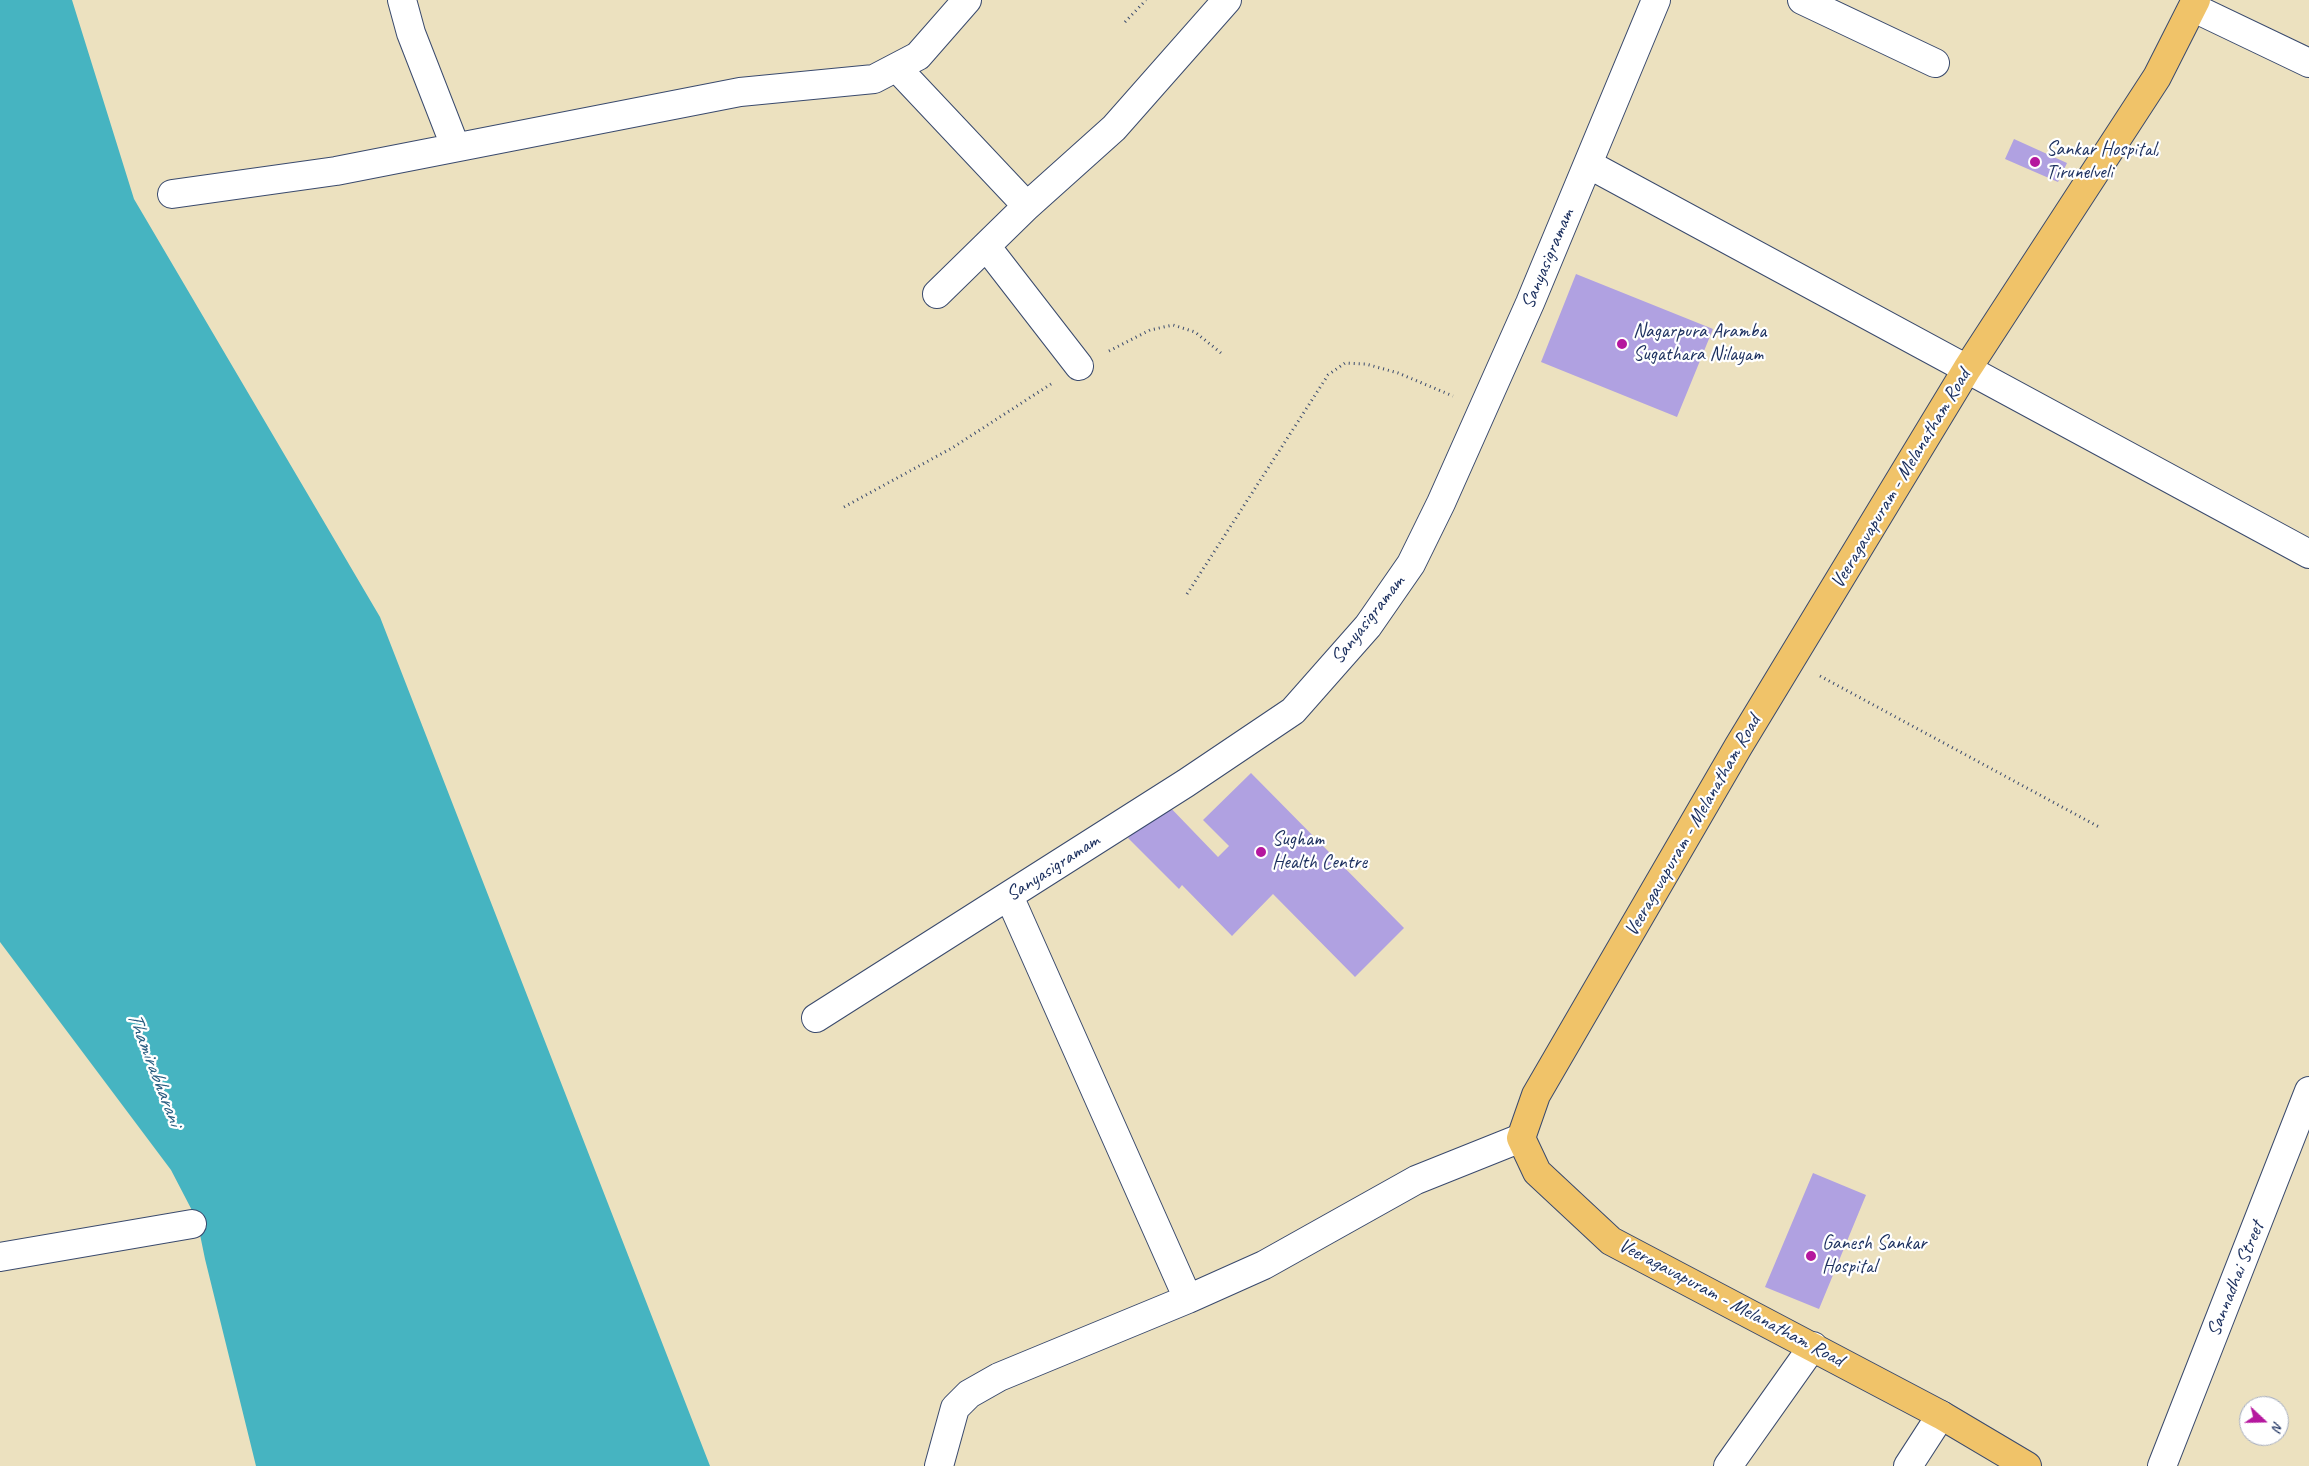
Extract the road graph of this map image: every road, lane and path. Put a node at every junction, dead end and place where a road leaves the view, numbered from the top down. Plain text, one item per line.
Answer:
1 (402, 0) edge
2 (967, 0) edge
3 (1146, 0) edge
4 (1227, 0) edge
5 (1656, 0) edge
6 (1802, 0) edge
7 (2195, 4) edge
8 (1124, 22) dead end
9 (1935, 63) dead end
10 (2309, 63) edge
11 (897, 68) junction
12 (455, 146) junction
13 (1588, 164) junction
14 (172, 194) dead end
15 (1027, 206) junction
16 (986, 246) junction
17 (937, 294) dead end
18 (1221, 354) dead end
19 (1079, 366) junction
20 (1967, 369) junction
21 (1483, 409) junction
22 (844, 507) dead end
23 (2309, 554) edge
24 (1187, 594) dead end
25 (1791, 660) junction
26 (2099, 826) dead end
27 (1009, 896) junction
28 (816, 1018) dead end
29 (2309, 1091) edge
30 (1521, 1138) junction
31 (192, 1224) dead end
32 (0, 1257) edge
33 (1188, 1299) junction
34 (1812, 1346) junction
35 (1941, 1415) junction
36 (939, 1466) edge
37 (1728, 1466) edge
38 (1908, 1466) edge
39 (2027, 1466) edge
40 (2162, 1466) edge

1 - 12 street
2 - 11 street
3 - 8 path
4 - 15 street
5 - 13 street, Sanyasigramam
6 - 9 street
7 - 10 street
7 - 20 main road, Veeragavapuram - Melanatham Road
11 - 12 street
11 - 15 street
12 - 14 street
13 - 20 street
13 - 21 street, Sanyasigramam
15 - 16 street
16 - 17 street
16 - 19 street
18 - 19 path
19 - 22 path
20 - 23 street
20 - 25 main road, Veeragavapuram - Melanatham Road
21 - 24 path
21 - 27 street, Sanyasigramam
25 - 26 path
25 - 30 main road, Veeragavapuram - Melanatham Road
27 - 28 street, Sanyasigramam
27 - 33 street
29 - 40 street, Sannadhai Street
30 - 33 street
30 - 34 main road, Veeragavapuram - Melanatham Road
31 - 32 street
33 - 36 street
34 - 35 main road, Veeragavapuram - Melanatham Road
34 - 37 street
35 - 38 street
35 - 39 main road, Veeragavapuram - Melanatham Road

